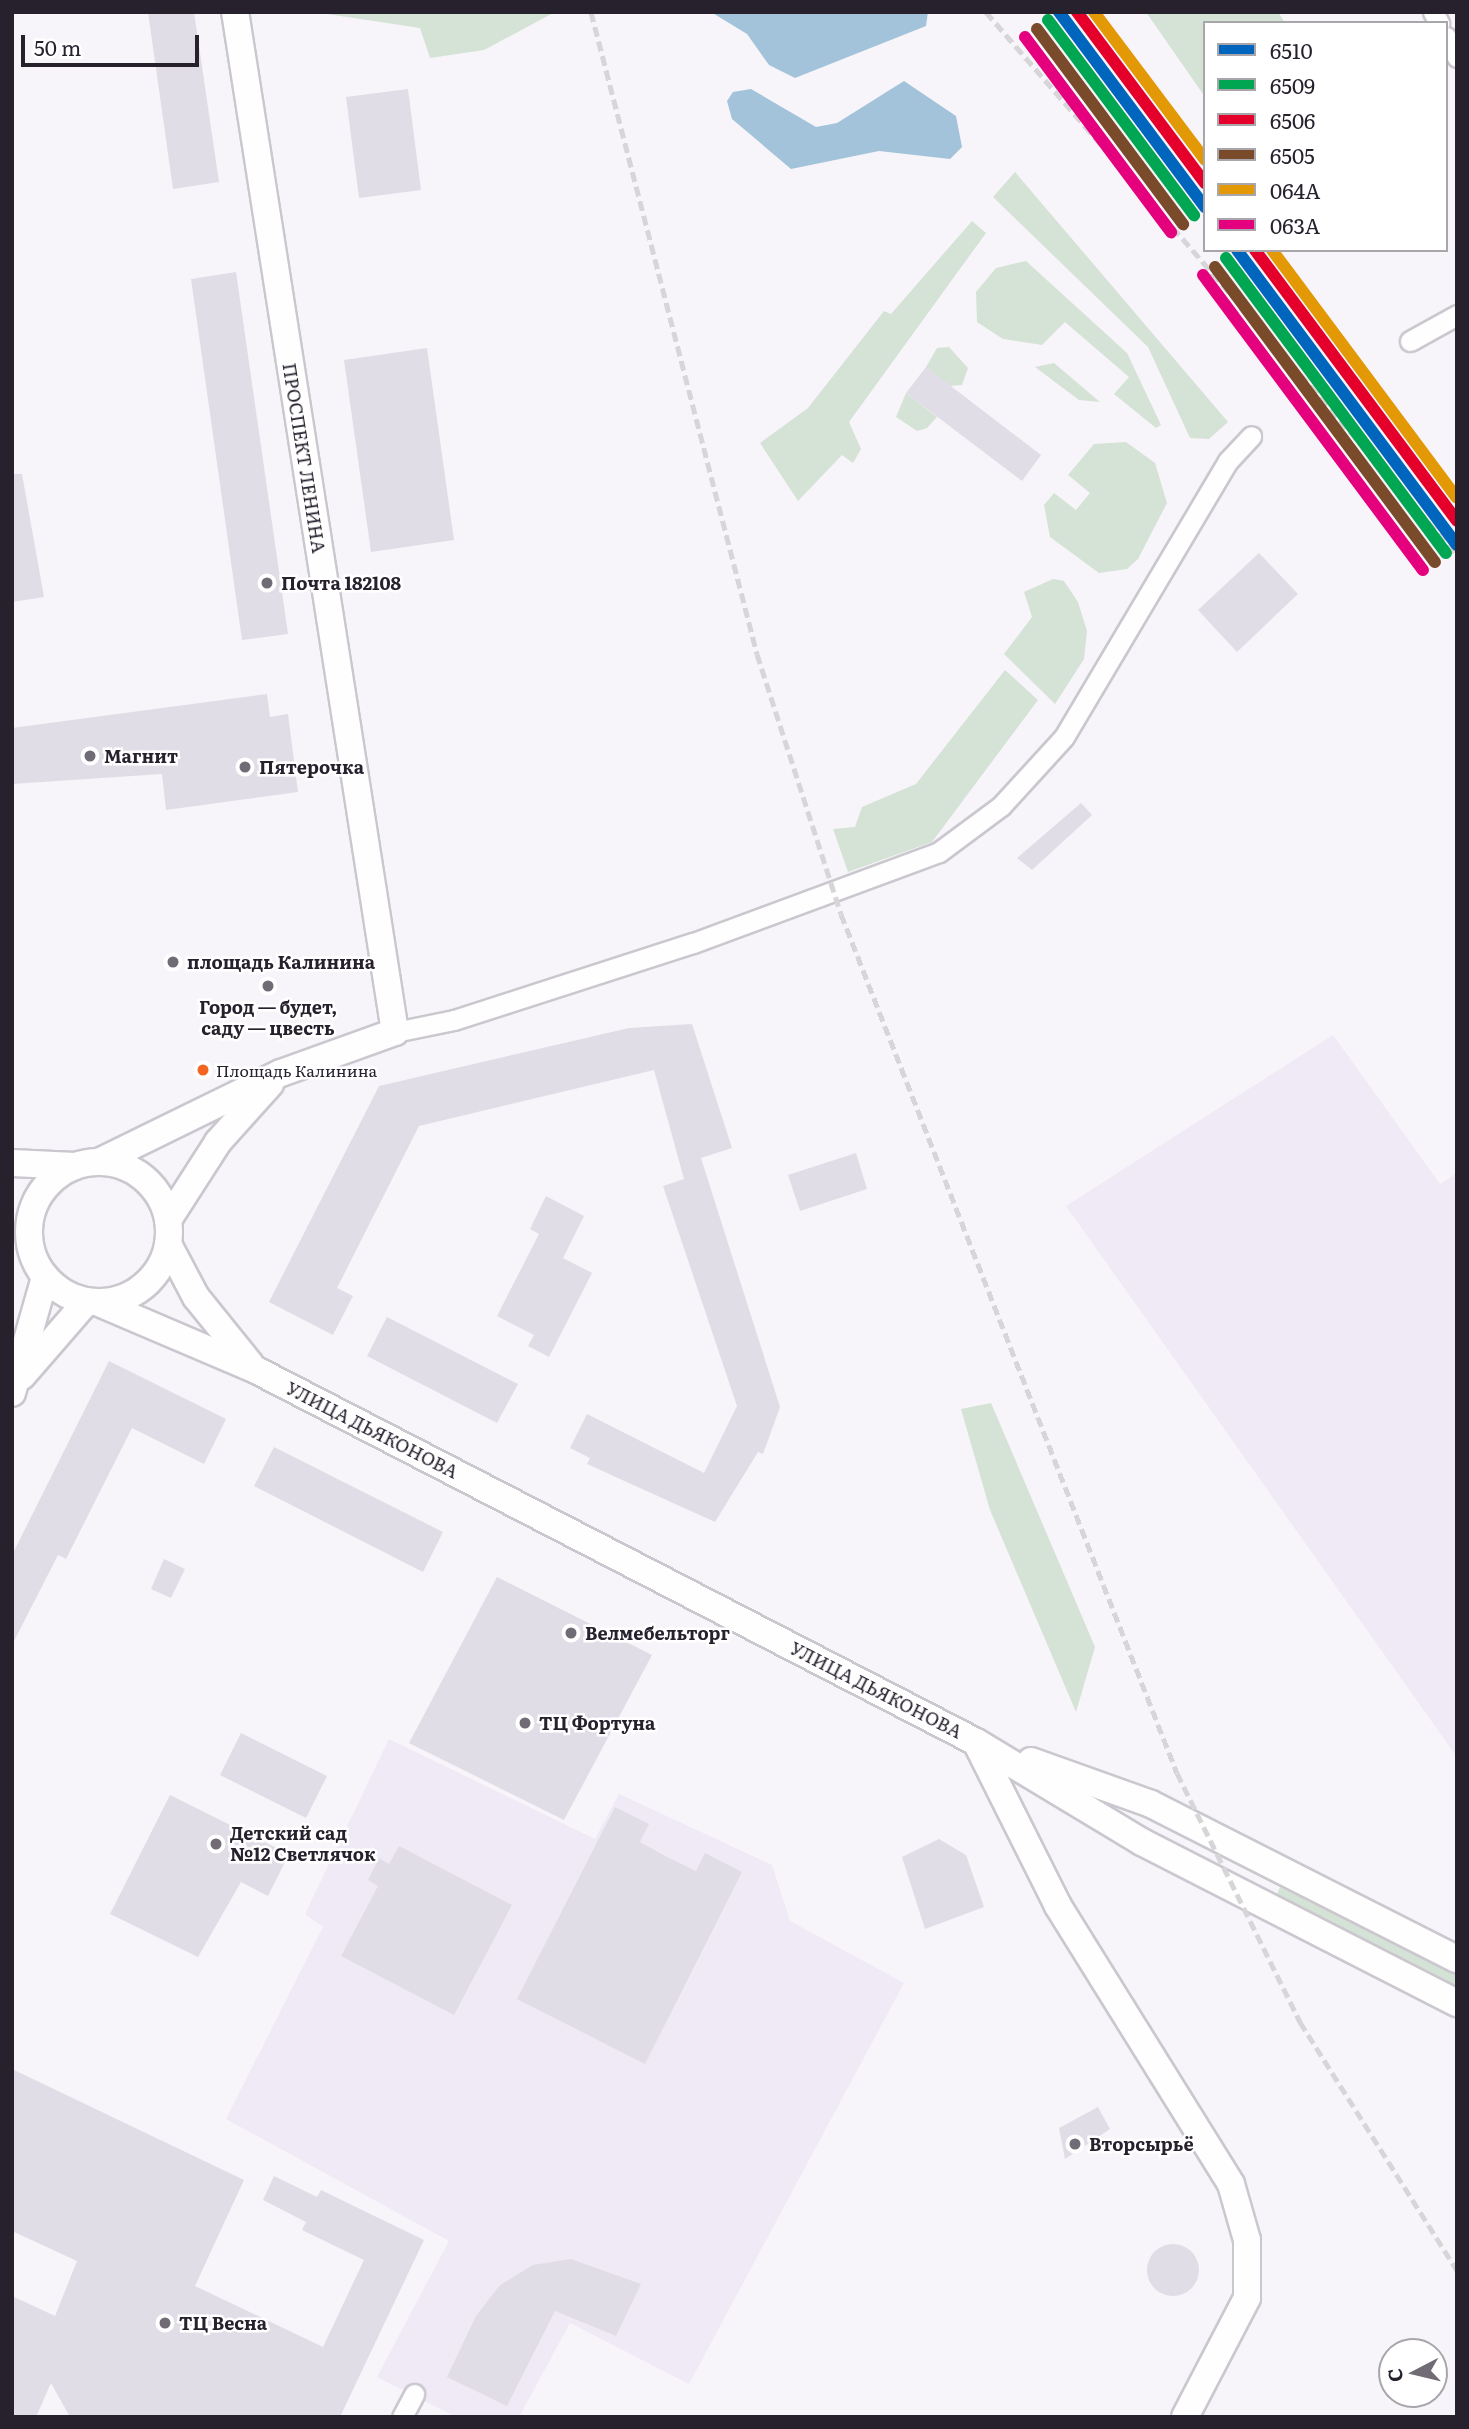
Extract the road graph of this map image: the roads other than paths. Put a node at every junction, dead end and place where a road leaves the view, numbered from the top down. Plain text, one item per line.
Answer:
1 (235, 12) edge
2 (1448, 41) edge
3 (1457, 57) edge
4 (1457, 315) edge
5 (1410, 341) dead end
6 (1251, 436) dead end
7 (395, 1032) junction
8 (281, 1073) junction
9 (12, 1163) edge
10 (87, 1164) junction
11 (168, 1232) junction
12 (12, 1258) edge
13 (43, 1275) junction
14 (93, 1302) junction
15 (256, 1370) junction
16 (15, 1387) edge
17 (976, 1742) junction
18 (1457, 1959) edge
19 (1457, 2003) edge
20 (414, 2394) dead end
21 (402, 2417) edge
22 (1185, 2417) edge

1 - 7 main road, ПРОСПЕКТ ЛЕНИНА
2 - 3 street
4 - 5 street
6 - 7 street
7 - 8 main road
8 - 10 main road
8 - 11 main road
9 - 10 main road
10 - 11 main road
10 - 13 main road
11 - 14 main road
11 - 15 main road, УЛИЦА ДЬЯКОНОВА
12 - 13 main road
13 - 14 main road
13 - 16 main road
14 - 15 main road, УЛИЦА ДЬЯКОНОВА
14 - 16 main road
15 - 17 main road, УЛИЦА ДЬЯКОНОВА
17 - 18 main road
17 - 19 main road
17 - 22 main road, УЛИЦА ДЬЯКОНОВА
20 - 21 street

